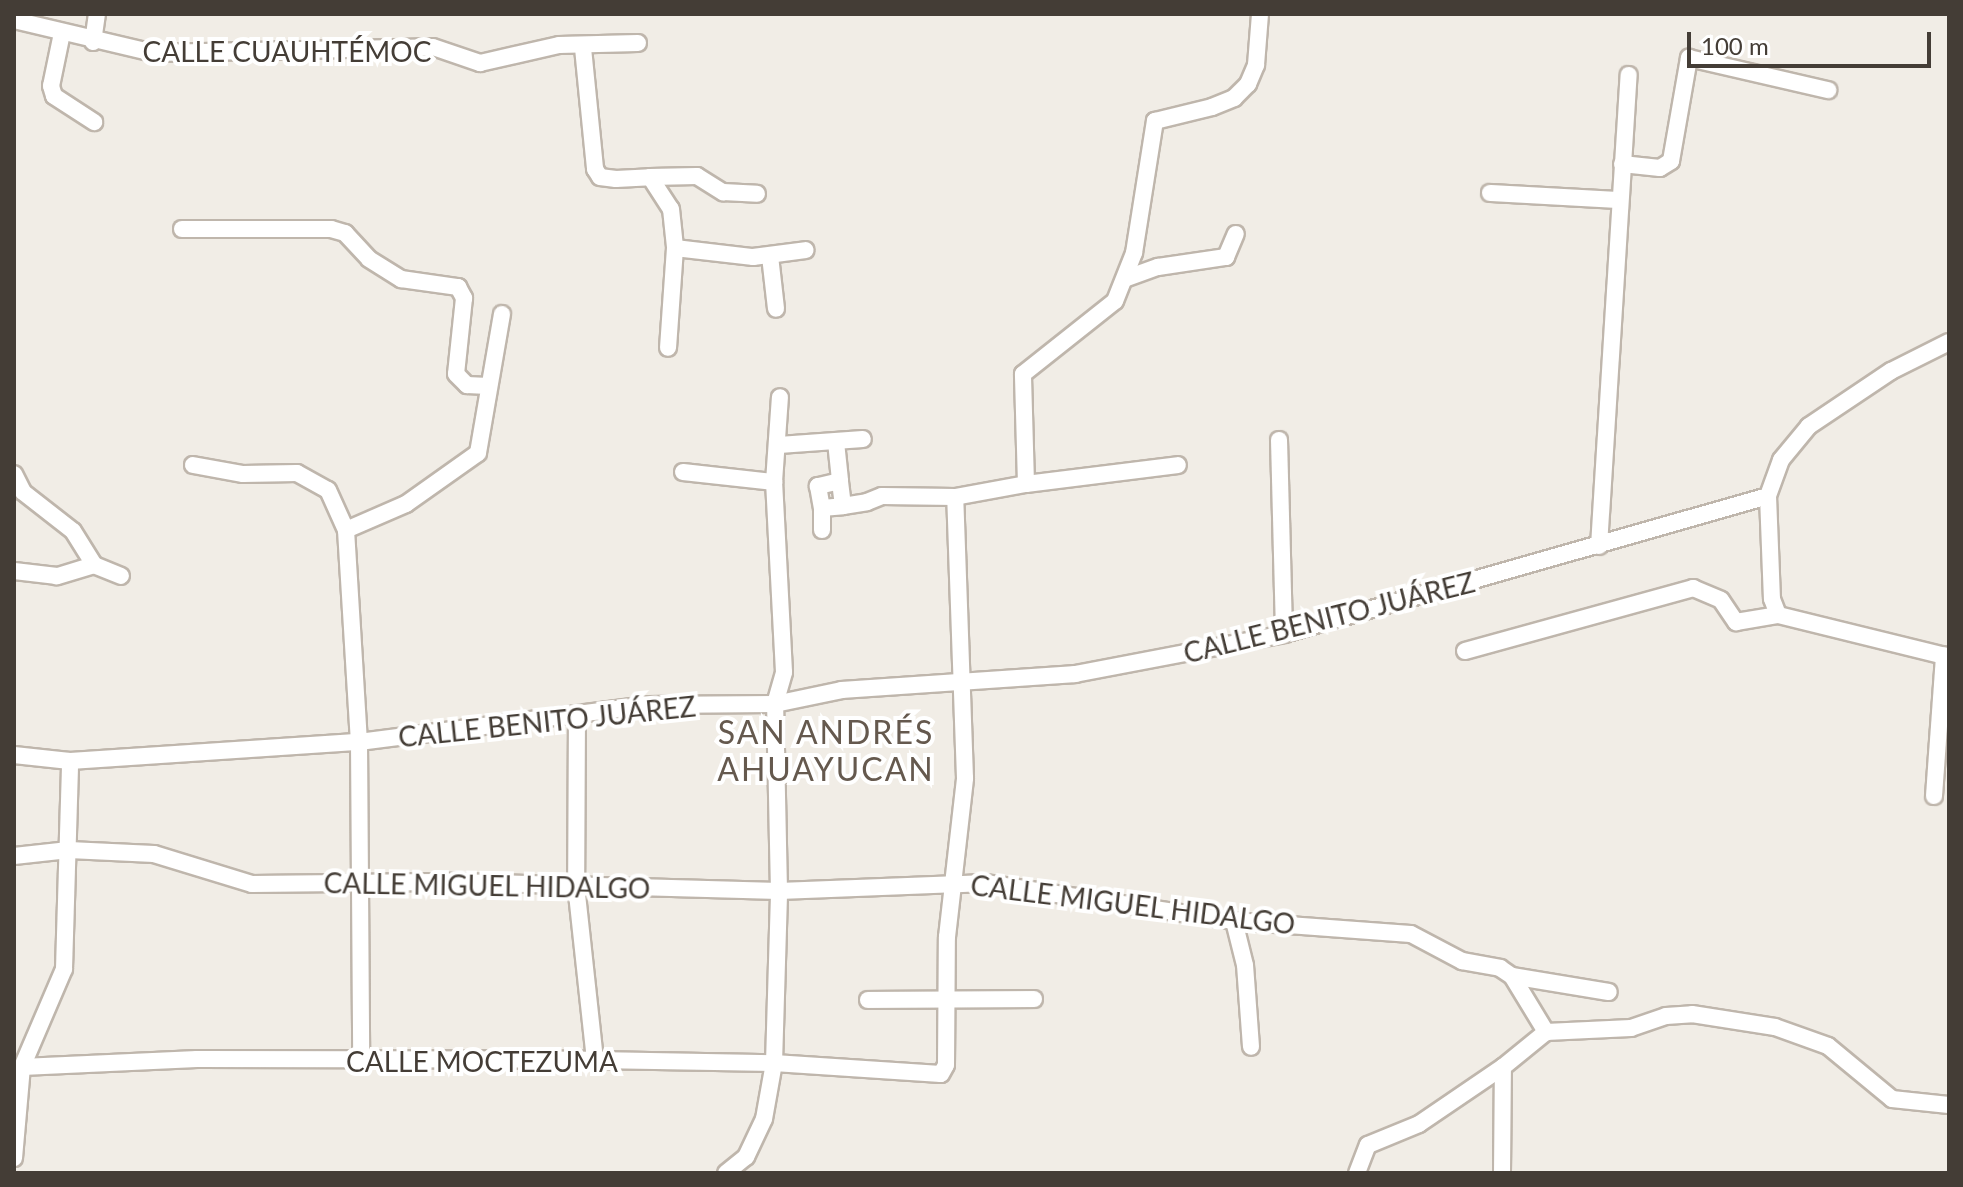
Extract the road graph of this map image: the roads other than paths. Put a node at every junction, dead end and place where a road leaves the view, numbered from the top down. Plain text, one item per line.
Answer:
1 (97, 14) edge
2 (1260, 14) edge
3 (14, 20) edge
4 (62, 33) junction
5 (93, 42) junction
6 (638, 43) dead end
7 (583, 48) junction
8 (1629, 75) dead end
9 (1828, 90) dead end
10 (94, 122) dead end
11 (1622, 164) junction
12 (650, 177) junction
13 (1490, 193) dead end
14 (757, 194) dead end
15 (1619, 200) junction
16 (182, 229) dead end
17 (1236, 234) dead end
18 (675, 248) junction
19 (806, 250) dead end
20 (770, 256) junction
21 (1127, 278) junction
22 (776, 309) dead end
23 (502, 314) dead end
24 (1949, 342) edge
25 (668, 348) dead end
26 (488, 386) junction
27 (780, 397) dead end
28 (863, 439) dead end
29 (1279, 440) dead end
30 (836, 442) junction
31 (779, 445) junction
32 (193, 465) dead end
33 (1178, 465) dead end
34 (683, 472) dead end
35 (14, 474) edge
36 (840, 481) junction
37 (774, 482) junction
38 (1026, 484) junction
39 (1768, 496) junction
40 (955, 497) junction
41 (843, 506) junction
42 (822, 508) junction
43 (346, 530) junction
44 (822, 530) dead end
45 (1599, 546) junction
46 (94, 565) junction
47 (14, 571) edge
48 (121, 576) dead end
49 (1778, 615) junction
50 (1284, 634) junction
51 (1465, 651) dead end
52 (1946, 656) edge
53 (963, 680) junction
54 (775, 704) junction
55 (577, 715) junction
56 (359, 742) junction
57 (14, 755) edge
58 (70, 761) junction
59 (1934, 796) dead end
60 (69, 850) junction
61 (14, 856) edge
62 (359, 883) junction
63 (955, 883) junction
64 (576, 885) junction
65 (779, 891) junction
66 (1234, 921) junction
67 (1512, 976) junction
68 (1609, 992) dead end
69 (1034, 999) dead end
70 (868, 1000) dead end
71 (947, 1001) junction
72 (1546, 1032) junction
73 (1251, 1047) dead end
74 (595, 1060) junction
75 (361, 1061) junction
76 (774, 1063) junction
77 (22, 1067) junction
78 (1503, 1067) junction
79 (1949, 1105) edge
80 (14, 1158) edge
81 (744, 1165) edge
82 (726, 1173) edge
83 (1357, 1173) edge
84 (1502, 1173) edge

1 - 5 street
2 - 21 street
3 - 4 street, CALLE CUAUHTÉMOC
4 - 5 street, CALLE CUAUHTÉMOC
4 - 10 street
5 - 7 street, CALLE CUAUHTÉMOC
6 - 7 street, CALLE CUAUHTÉMOC
7 - 12 street
8 - 11 street
9 - 11 street
11 - 15 street
12 - 14 street
12 - 18 street
13 - 15 street
15 - 45 street
16 - 26 street
17 - 21 street
18 - 20 street
18 - 25 street
19 - 20 street
20 - 22 street
21 - 38 street
23 - 26 street
24 - 39 street
26 - 43 street
27 - 31 street
28 - 30 street
29 - 50 street
30 - 31 street
30 - 36 street
31 - 37 street
32 - 43 street
33 - 38 street
34 - 37 street
35 - 46 street
36 - 41 street
36 - 42 street
37 - 54 street
38 - 40 street
39 - 45 street, CALLE BENITO JUÁREZ
39 - 49 street
40 - 41 street
40 - 53 street
41 - 42 street
42 - 44 street
43 - 56 street
45 - 50 street, CALLE BENITO JUÁREZ
46 - 47 street
46 - 48 street
49 - 51 street
49 - 52 street
50 - 53 street, CALLE BENITO JUÁREZ
52 - 59 street
53 - 54 street, CALLE BENITO JUÁREZ
53 - 63 street
54 - 55 street, CALLE BENITO JUÁREZ
54 - 65 street
55 - 56 street, CALLE BENITO JUÁREZ
55 - 64 street
56 - 58 street, CALLE BENITO JUÁREZ
56 - 62 street
57 - 58 street, CALLE BENITO JUÁREZ
58 - 60 street
60 - 61 street, CALLE MIGUEL HIDALGO
60 - 62 street, CALLE MIGUEL HIDALGO
60 - 77 street
62 - 64 street, CALLE MIGUEL HIDALGO
62 - 75 street
63 - 65 street, CALLE MIGUEL HIDALGO
63 - 66 street, CALLE MIGUEL HIDALGO
63 - 71 street
64 - 65 street, CALLE MIGUEL HIDALGO
64 - 74 street
65 - 76 street
66 - 67 street, CALLE MIGUEL HIDALGO
66 - 73 street
67 - 68 street, CALLE MIGUEL HIDALGO
67 - 72 street
69 - 71 street
70 - 71 street
71 - 76 street, CALLE MOCTEZUMA
72 - 78 street
72 - 79 street
74 - 75 street, CALLE MOCTEZUMA
74 - 76 street, CALLE MOCTEZUMA
75 - 77 street, CALLE MOCTEZUMA
76 - 81 street
77 - 80 street
78 - 83 street
78 - 84 street
81 - 82 street

